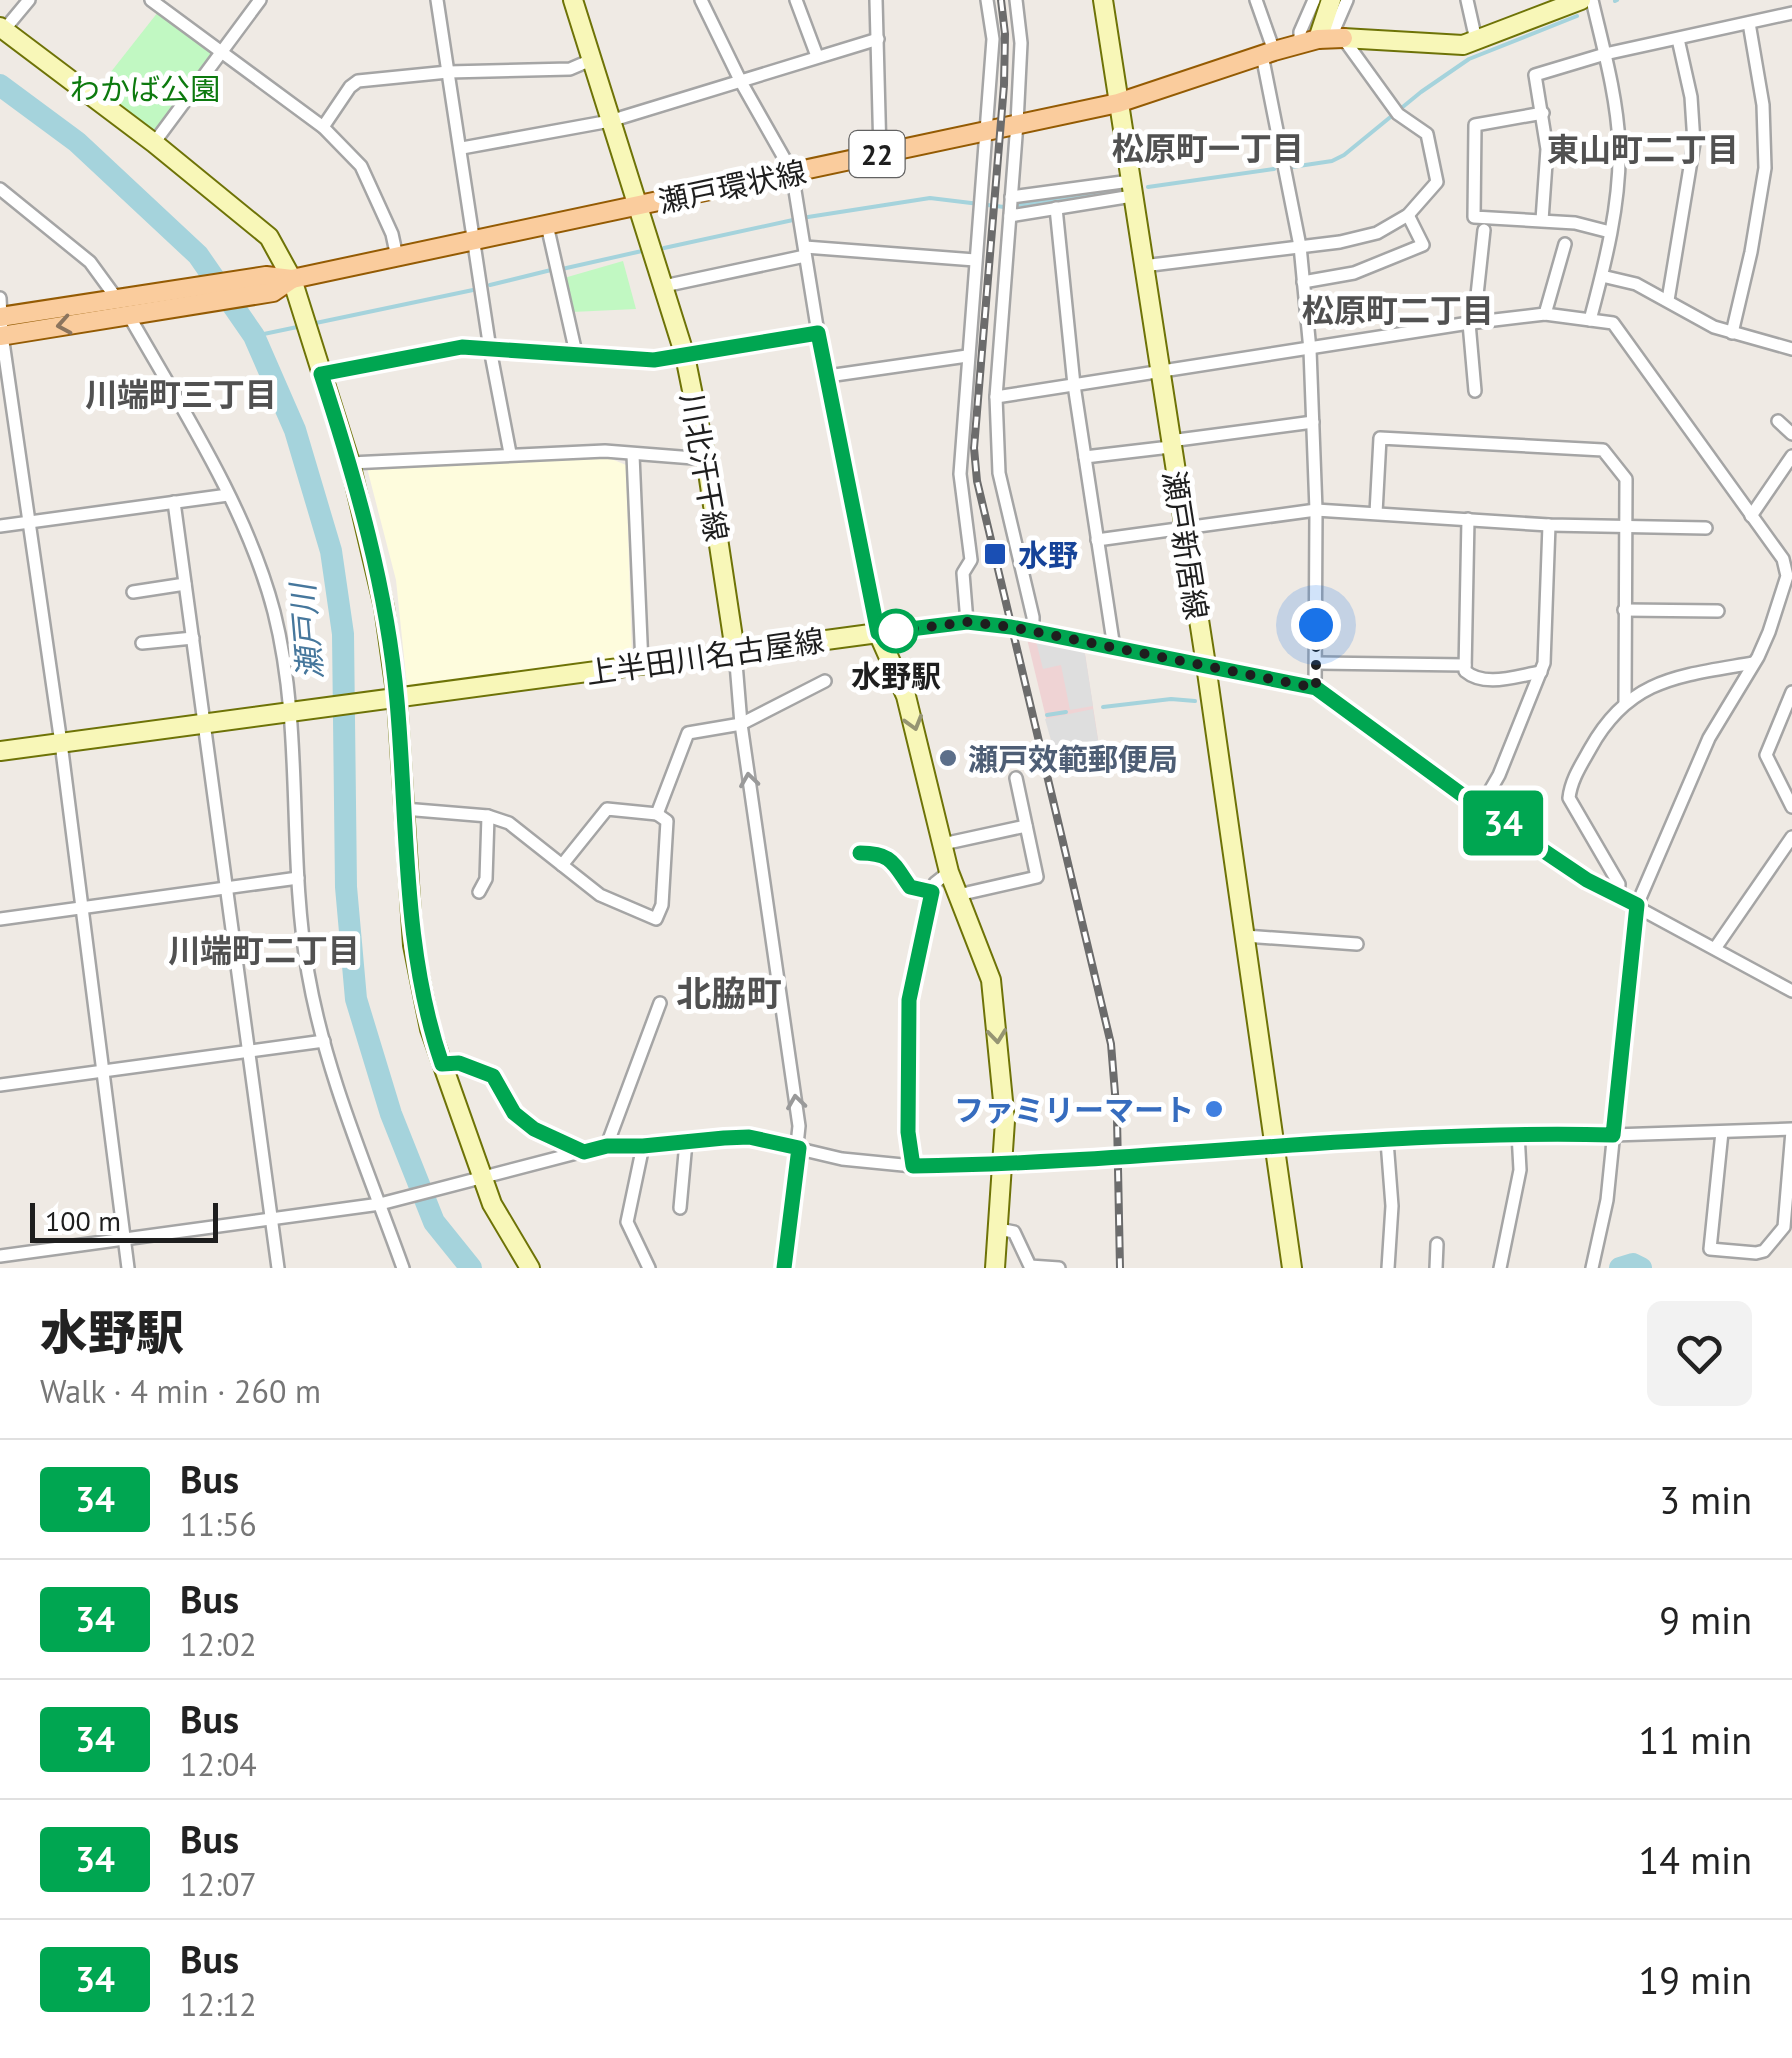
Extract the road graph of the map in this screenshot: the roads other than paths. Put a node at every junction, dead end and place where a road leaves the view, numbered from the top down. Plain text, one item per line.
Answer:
1 (29, 0) edge
2 (151, 0) edge
3 (261, 0) edge
4 (438, 0) edge
5 (573, 0) edge
6 (700, 0) edge
7 (796, 0) edge
8 (876, 0) edge
9 (987, 0) edge
10 (1016, 0) edge
11 (1103, 0) edge
12 (1256, 0) edge
13 (1314, 0) edge
14 (1331, 0) edge
15 (1347, 0) edge
16 (1468, 0) edge
17 (1580, 0) edge
18 (1592, 0) edge
19 (163, 4) edge
20 (1792, 13) edge
21 (1748, 23) junction
22 (2, 28) edge
23 (878, 39) junction
24 (1678, 39) junction
25 (1323, 40) junction
26 (1476, 40) junction
27 (220, 53) junction
28 (1268, 53) junction
29 (1604, 54) junction
30 (817, 56) junction
31 (591, 60) junction
32 (448, 72) junction
33 (741, 82) junction
34 (1118, 102) junction
35 (1542, 113) junction
36 (610, 121) junction
37 (1017, 123) junction
38 (323, 126) junction
39 (987, 130) junction
40 (154, 144) junction
41 (462, 148) junction
42 (880, 154) junction
43 (792, 172) junction
44 (0, 189) edge
45 (1131, 189) junction
46 (637, 206) junction
47 (1011, 207) junction
48 (1056, 208) junction
49 (1408, 215) junction
50 (1542, 220) junction
51 (547, 225) junction
52 (1484, 230) dead end
53 (1610, 232) junction
54 (474, 240) junction
55 (1565, 244) dead end
56 (1300, 246) junction
57 (805, 252) junction
58 (397, 257) junction
59 (975, 260) junction
60 (1143, 266) junction
61 (1602, 276) junction
62 (292, 278) junction
63 (1304, 282) junction
64 (664, 286) junction
65 (1668, 300) junction
66 (123, 306) junction
67 (1545, 314) junction
68 (1, 320) edge
69 (1590, 320) junction
70 (1472, 323) junction
71 (818, 333) junction
72 (1732, 333) junction
73 (490, 349) junction
74 (1792, 349) edge
75 (1310, 350) junction
76 (576, 353) junction
77 (684, 356) junction
78 (967, 356) junction
79 (1161, 372) junction
80 (321, 374) junction
81 (828, 376) junction
82 (1074, 385) junction
83 (1475, 391) dead end
84 (996, 397) junction
85 (1778, 421) dead end
86 (1312, 422) junction
87 (1792, 434) edge
88 (1170, 444) junction
89 (510, 454) junction
90 (633, 455) junction
91 (1792, 456) edge
92 (1085, 457) junction
93 (706, 459) junction
94 (350, 462) junction
95 (228, 495) junction
96 (174, 502) junction
97 (1316, 510) junction
98 (1376, 513) junction
99 (1751, 516) junction
100 (1468, 519) junction
101 (30, 521) junction
102 (1548, 525) junction
103 (0, 526) edge
104 (1624, 528) junction
105 (1706, 528) dead end
106 (1184, 529) junction
107 (1098, 540) junction
108 (1789, 565) edge
109 (185, 584) junction
110 (132, 592) dead end
111 (1624, 610) junction
112 (1718, 610) dead end
113 (967, 622) junction
114 (878, 633) junction
115 (1032, 634) junction
116 (192, 638) junction
117 (142, 643) dead end
118 (1114, 648) junction
119 (735, 651) junction
120 (1317, 663) junction
121 (1752, 663) junction
122 (642, 665) junction
123 (1206, 665) junction
124 (1465, 665) junction
125 (1541, 672) junction
126 (824, 681) dead end
127 (1316, 688) junction
128 (1792, 692) edge
129 (397, 699) junction
130 (1625, 703) junction
131 (292, 710) junction
132 (204, 722) junction
133 (741, 724) junction
134 (61, 743) junction
135 (0, 750) edge
136 (1016, 778) dead end
137 (1480, 808) junction
138 (1792, 808) edge
139 (404, 810) junction
140 (657, 814) junction
141 (488, 816) junction
142 (1026, 826) junction
143 (1792, 837) edge
144 (942, 844) junction
145 (860, 853) dead end
146 (562, 865) junction
147 (948, 872) junction
148 (298, 878) junction
149 (224, 889) junction
150 (479, 892) dead end
151 (932, 892) junction
152 (958, 896) junction
153 (1618, 896) junction
154 (1637, 905) junction
155 (80, 908) junction
156 (0, 918) edge
157 (1245, 936) junction
158 (1357, 944) dead end
159 (1716, 947) junction
160 (1792, 991) edge
161 (660, 1003) dead end
162 (324, 1041) junction
163 (248, 1053) junction
164 (442, 1064) junction
165 (102, 1072) junction
166 (0, 1085) edge
167 (1792, 1130) edge
168 (1722, 1132) junction
169 (1518, 1133) junction
170 (1613, 1135) junction
171 (1387, 1141) junction
172 (686, 1142) junction
173 (607, 1146) junction
174 (643, 1146) junction
175 (1274, 1146) junction
176 (799, 1148) junction
177 (584, 1152) junction
178 (1002, 1165) junction
179 (913, 1166) junction
180 (483, 1178) junction
181 (385, 1203) junction
182 (680, 1208) dead end
183 (270, 1222) junction
184 (1788, 1226) edge
185 (998, 1228) junction
186 (124, 1240) junction
187 (1437, 1244) dead end
188 (0, 1256) edge
189 (128, 1268) edge
190 (278, 1268) edge
191 (402, 1268) edge
192 (530, 1268) edge
193 (649, 1268) edge
194 (784, 1268) edge
195 (995, 1268) edge
196 (1059, 1268) edge
197 (1292, 1268) edge
198 (1388, 1268) edge
199 (1436, 1268) edge
200 (1500, 1268) edge
201 (1592, 1268) edge

1 - 22 street
2 - 19 street
3 - 27 street
4 - 32 street
5 - 31 street, 川北汗干線
6 - 33 street
7 - 30 street
8 - 23 street
9 - 39 street
10 - 37 street
11 - 34 street, 瀬戸新居線
12 - 28 street
13 - 25 street
14 - 25 street
15 - 25 street
16 - 26 street
17 - 26 street
18 - 29 street
19 - 27 street
20 - 21 street
21 - 24 street
21 - 72 street
22 - 40 street
23 - 30 street
23 - 42 street
24 - 29 street
24 - 65 street
25 - 26 street
25 - 28 main road, 瀬戸環状線 / 22
25 - 49 street
27 - 38 street
27 - 40 street
28 - 34 main road, 瀬戸環状線 / 22
28 - 56 street
29 - 35 street
29 - 53 street
30 - 33 street
31 - 32 street
31 - 36 street, 川北汗干線
32 - 38 street
32 - 41 street
33 - 36 street
33 - 43 street
34 - 37 main road, 瀬戸環状線 / 22
34 - 45 street, 瀬戸新居線
35 - 50 street
35 - 50 street
36 - 41 street
36 - 46 street, 川北汗干線
37 - 39 main road, 瀬戸環状線 / 22
37 - 47 street
38 - 58 street
39 - 42 main road, 瀬戸環状線 / 22
39 - 59 street
40 - 62 street
41 - 54 street
42 - 43 main road, 瀬戸環状線 / 22
43 - 46 main road, 瀬戸環状線 / 22
43 - 57 street
44 - 66 street
45 - 47 street
45 - 48 street
45 - 60 street, 瀬戸新居線
46 - 51 main road, 瀬戸環状線 / 22
46 - 64 street, 川北汗干線
47 - 48 street
47 - 84 street
48 - 82 street
49 - 56 street
49 - 63 street
50 - 53 street
51 - 54 main road, 瀬戸環状線 / 22
51 - 76 street
52 - 70 street
53 - 61 street
54 - 58 main road, 瀬戸環状線 / 22
54 - 73 street
55 - 67 street
56 - 60 street
56 - 63 street
57 - 59 street
57 - 64 street
57 - 71 street
58 - 62 main road, 瀬戸環状線 / 22
59 - 78 street
60 - 79 street, 瀬戸新居線
61 - 65 street
61 - 69 street
62 - 66 main road, 瀬戸環状線 / 22
62 - 80 street
63 - 75 street
64 - 77 street, 川北汗干線
65 - 72 street
66 - 68 main road, 瀬戸環状線 / 22
66 - 95 street
67 - 69 street
67 - 70 street
68 - 101 street
69 - 99 street
70 - 75 street
70 - 83 street
71 - 77 street
71 - 81 street
72 - 74 street
73 - 76 street
73 - 80 street
73 - 89 street
75 - 79 street
75 - 86 street
76 - 77 street
77 - 93 street, 川北汗干線
78 - 81 street
78 - 113 street
79 - 82 street
79 - 88 street, 瀬戸新居線
80 - 94 street
81 - 114 street
82 - 84 street
82 - 92 street
84 - 115 street
85 - 87 street
86 - 88 street
86 - 97 street
88 - 92 street
88 - 106 street, 瀬戸新居線
89 - 90 street
89 - 94 street
90 - 93 street
90 - 122 street
91 - 99 street
92 - 107 street
93 - 119 street, 川北汗干線
94 - 129 street
95 - 96 street
95 - 131 street
96 - 101 street
96 - 109 street
97 - 98 street
97 - 106 street
97 - 120 street
98 - 100 street
98 - 104 street
99 - 108 street
100 - 102 street
100 - 124 street
101 - 103 street
101 - 134 street
102 - 104 street
102 - 125 street
104 - 105 street
104 - 111 street
106 - 107 street
106 - 123 street, 瀬戸新居線
107 - 118 street
108 - 121 street
109 - 110 street
109 - 116 street
111 - 112 street
111 - 130 street
113 - 114 street
113 - 115 street
114 - 119 street, 上半田川名古屋線
114 -> 144 street
115 - 118 street
116 - 117 street
116 - 132 street
118 - 123 street
119 - 122 street, 上半田川名古屋線
119 - 133 street
120 - 124 street
120 - 127 street
121 - 130 street
121 - 154 street
122 - 129 street, 上半田川名古屋線
123 - 127 street
123 - 157 street, 瀬戸新居線
124 - 125 street
125 - 137 street
126 - 133 street
127 - 137 street
128 - 138 street
129 - 131 street, 上半田川名古屋線
129 - 139 street
130 - 153 street
131 - 132 street, 上半田川名古屋線
131 - 148 street
132 - 134 street, 上半田川名古屋線
132 - 149 street
133 - 140 street
176 -> 133 street
134 - 135 street, 上半田川名古屋線
134 - 155 street
136 - 142 street
137 - 153 street
139 - 141 street
139 - 164 street
140 - 146 street
140 - 146 street
141 - 146 street
141 - 150 street
142 - 144 street
142 - 152 street
143 - 159 street
144 - 147 street
145 - 151 street
147 - 151 street
147 - 152 street
148 - 149 street
148 - 162 street
149 - 155 street
149 - 163 street
151 - 179 street
152 -> 178 street
153 - 154 street
154 - 159 street
154 - 170 street
155 - 156 street
155 - 165 street
157 - 158 street
157 - 175 street, 瀬戸新居線
159 - 160 street
161 - 173 street
162 - 163 street
162 - 181 street
163 - 165 street
163 - 183 street
164 - 177 street
164 - 180 street
165 - 166 street
165 - 186 street
167 - 168 street
167 - 184 street
168 - 170 street
168 - 184 street
169 - 170 street
169 - 171 street
169 - 200 street
170 - 201 street
171 - 175 street
171 - 198 street
172 - 174 street
172 - 176 street
172 - 182 street
173 - 174 street
173 - 177 street
174 - 193 street
175 - 178 street
175 - 197 street, 瀬戸新居線
176 - 179 street
176 - 194 street
177 - 180 street
178 - 179 street
178 - 185 street
180 - 181 street
180 - 192 street
181 - 183 street
181 - 191 street
183 - 186 street
183 - 190 street
185 - 195 street
185 - 196 street
186 - 188 street
186 - 189 street
187 - 199 street

